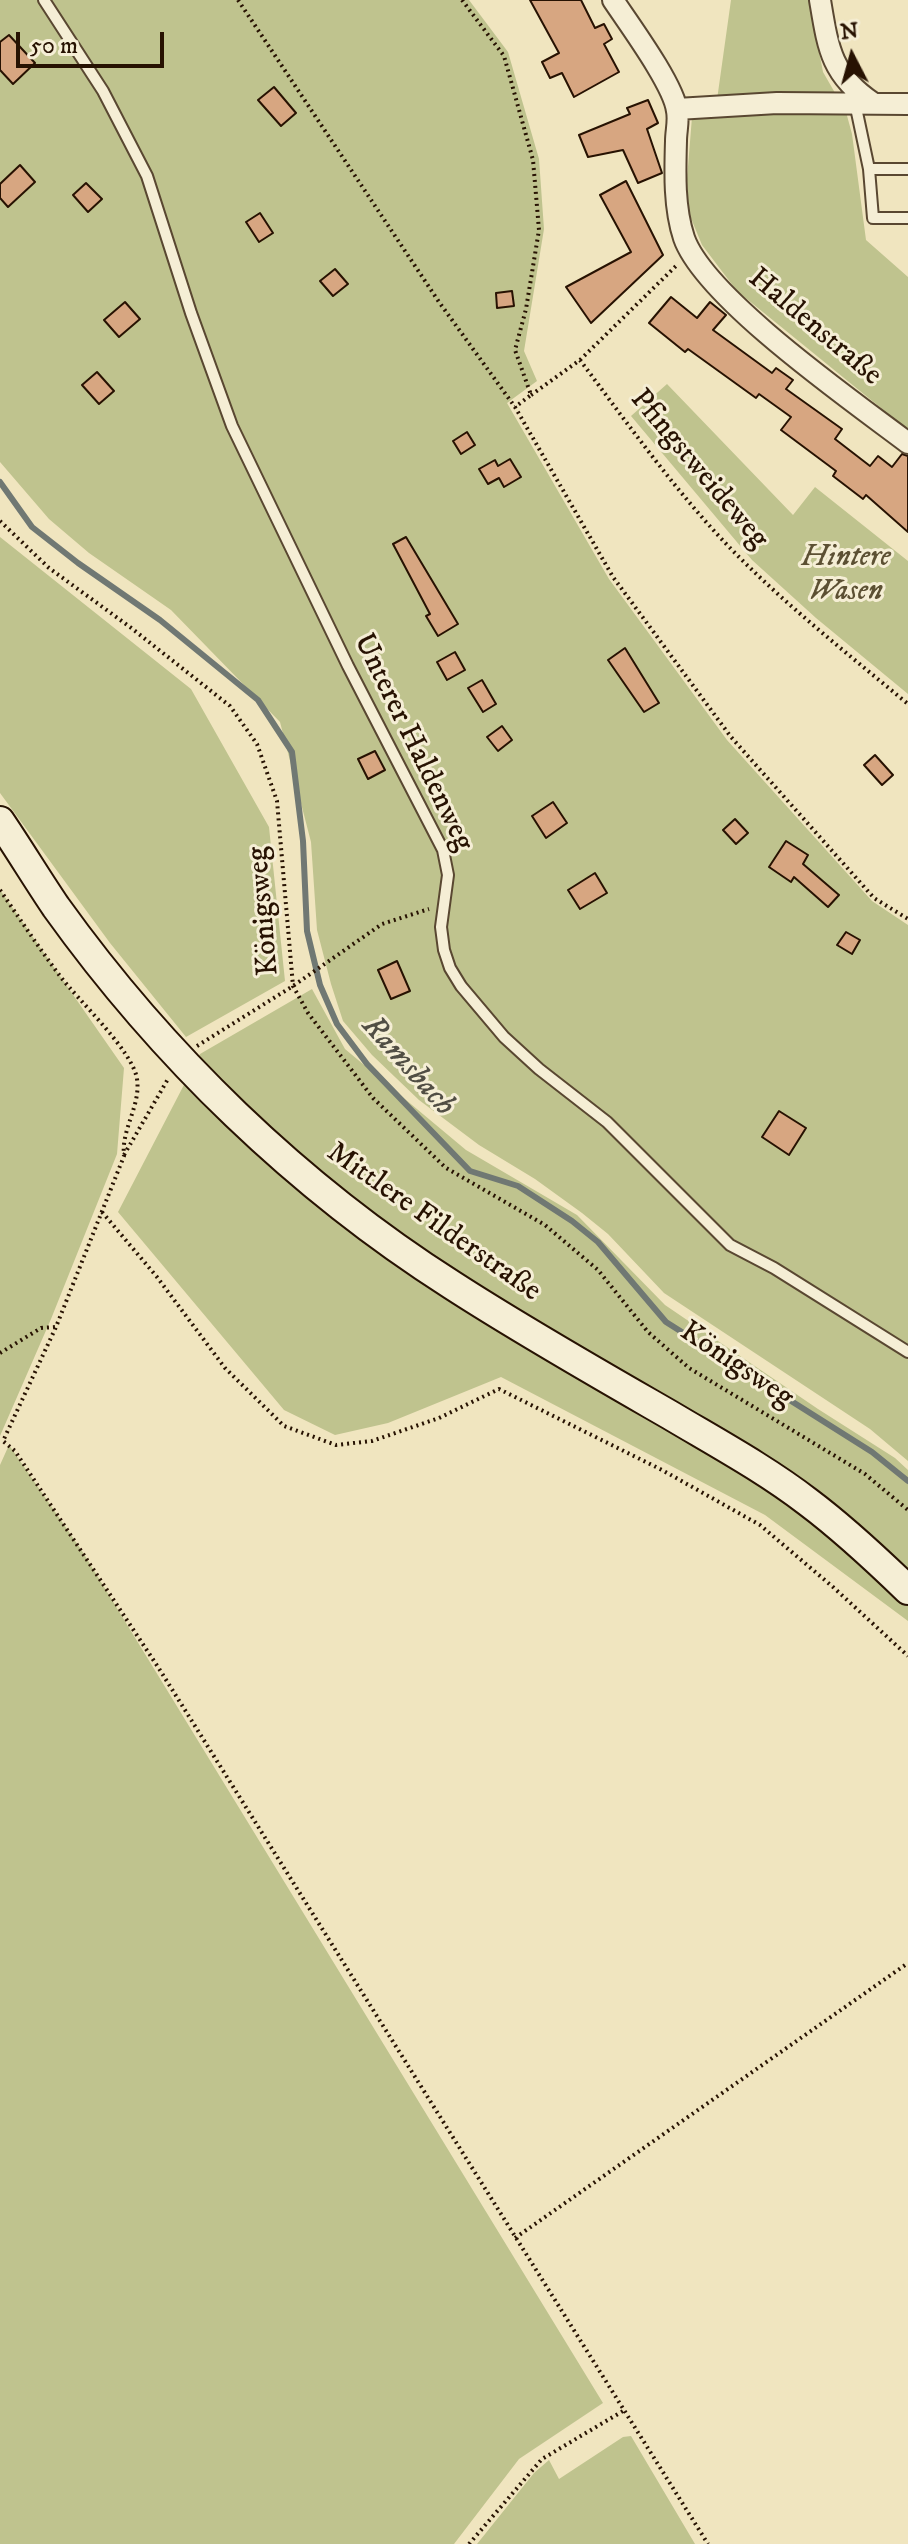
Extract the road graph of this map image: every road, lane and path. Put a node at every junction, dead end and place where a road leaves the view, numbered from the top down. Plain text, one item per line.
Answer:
1 (44, 0) edge
2 (238, 0) edge
3 (462, 0) edge
4 (613, 0) edge
5 (820, 0) edge
6 (864, 103) junction
7 (908, 104) edge
8 (677, 109) junction
9 (869, 169) junction
10 (908, 169) edge
11 (908, 218) edge
12 (690, 251) junction
13 (580, 360) junction
14 (531, 395) junction
15 (515, 407) junction
16 (908, 443) edge
17 (0, 521) edge
18 (908, 704) edge
19 (0, 821) edge
20 (0, 890) edge
21 (444, 907) junction
22 (908, 919) edge
23 (293, 986) junction
24 (102, 1212) junction
25 (56, 1327) junction
26 (908, 1352) edge
27 (0, 1353) edge
28 (3, 1441) junction
29 (0, 1448) edge
30 (908, 1510) edge
31 (908, 1590) edge
32 (908, 1656) edge
33 (908, 1963) edge
34 (515, 2238) junction
35 (623, 2411) junction
36 (469, 2544) edge
37 (708, 2544) edge

1 - 21 lane, Unterer Haldenweg
2 - 15 path
3 - 14 path
4 - 8 street
5 - 6 street
6 - 7 street
6 - 8 street
6 - 9 lane
8 - 12 street
9 - 10 lane
9 - 11 lane
12 - 13 path
12 - 16 street, Haldenstraße
13 - 14 path
13 - 18 path, Pfingstweideweg
14 - 15 path
15 - 22 path
17 - 23 path, Königsweg
19 - 31 main road, Mittlere Filderstraße
20 - 24 path
21 - 23 path
21 - 26 lane, Unterer Haldenweg
23 - 30 path, Königsweg
24 - 25 path
24 - 32 path
25 - 27 path
25 - 28 path
28 - 29 path
28 - 34 path
33 - 34 path
34 - 35 path
35 - 36 path
35 - 37 path

